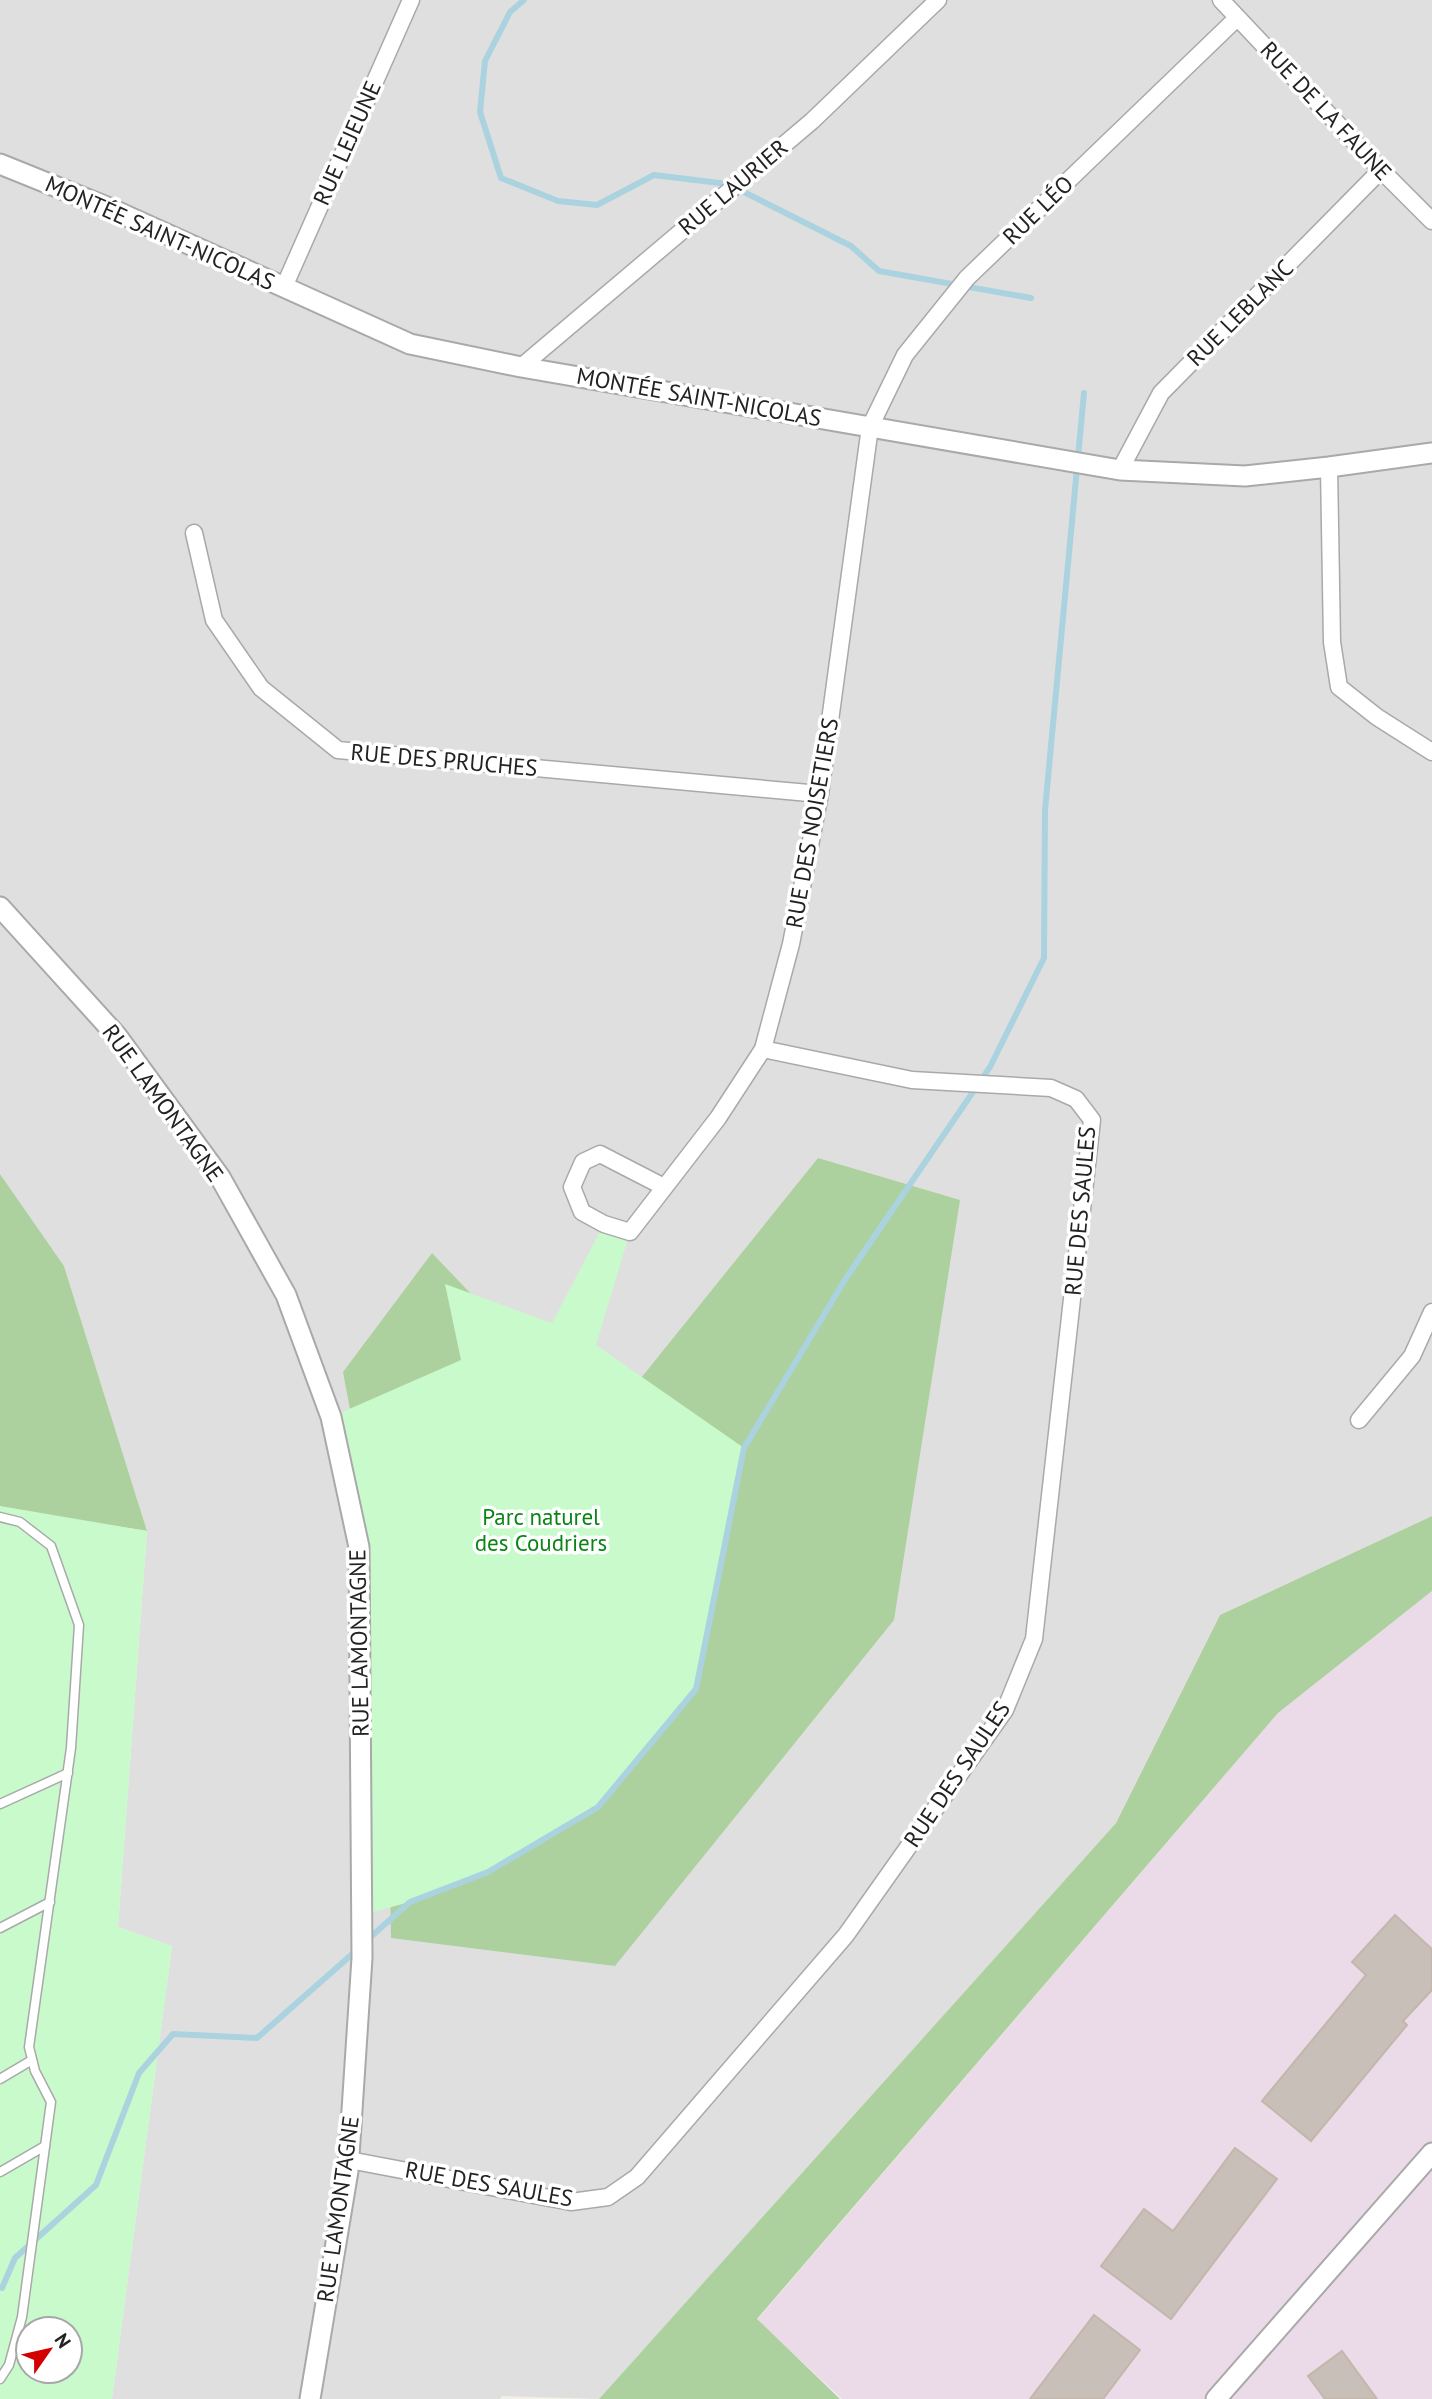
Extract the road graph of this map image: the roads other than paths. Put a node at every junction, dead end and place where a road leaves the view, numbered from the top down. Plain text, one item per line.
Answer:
1 (411, 0) edge
2 (938, 0) edge
3 (1221, 0) edge
4 (1237, 18) junction
5 (0, 164) edge
6 (1381, 170) junction
7 (1432, 221) edge
8 (284, 287) junction
9 (521, 367) junction
10 (870, 427) junction
11 (1432, 453) edge
12 (1329, 467) junction
13 (1120, 470) junction
14 (194, 533) dead end
15 (1432, 752) edge
16 (820, 794) junction
17 (0, 907) edge
18 (763, 1049) junction
19 (664, 1187) junction
20 (1432, 1311) edge
21 (1359, 1420) dead end
22 (0, 1517) edge
23 (68, 1773) junction
24 (0, 1804) edge
25 (50, 1902) junction
26 (0, 1928) edge
27 (32, 2060) junction
28 (0, 2079) edge
29 (45, 2146) junction
30 (1432, 2153) edge
31 (349, 2160) junction
32 (0, 2172) edge
33 (0, 2379) edge
34 (310, 2399) edge
35 (1216, 2399) edge

1 - 8 street, RUE LEJEUNE
2 - 9 street, RUE LAURIER
3 - 4 street, RUE DE LA FAUNE
4 - 6 street, RUE DE LA FAUNE
4 - 10 street, RUE LÉO
5 - 8 street, MONTÉE SAINT-NICOLAS
6 - 7 street, RUE DE LA FAUNE
6 - 13 street, RUE LEBLANC
8 - 9 street, MONTÉE SAINT-NICOLAS
9 - 10 street, MONTÉE SAINT-NICOLAS
10 - 13 street, MONTÉE SAINT-NICOLAS
10 - 16 street, RUE DES NOISETIERS
11 - 12 street, MONTÉE SAINT-NICOLAS
12 - 13 street, MONTÉE SAINT-NICOLAS
12 - 15 street
14 - 16 street, RUE DES PRUCHES
16 - 18 street, RUE DES NOISETIERS
17 - 31 street, RUE LAMONTAGNE
18 - 19 street, RUE DES NOISETIERS
18 - 31 street, RUE DES SAULES
19 - 19 street, RUE DES NOISETIERS
20 - 21 street
22 - 23 lane
23 - 24 lane
23 - 25 lane
25 - 26 lane
25 - 27 lane
27 - 28 lane
27 - 29 lane
29 - 32 lane
29 - 33 lane
30 - 35 street
31 - 34 street, RUE LAMONTAGNE

